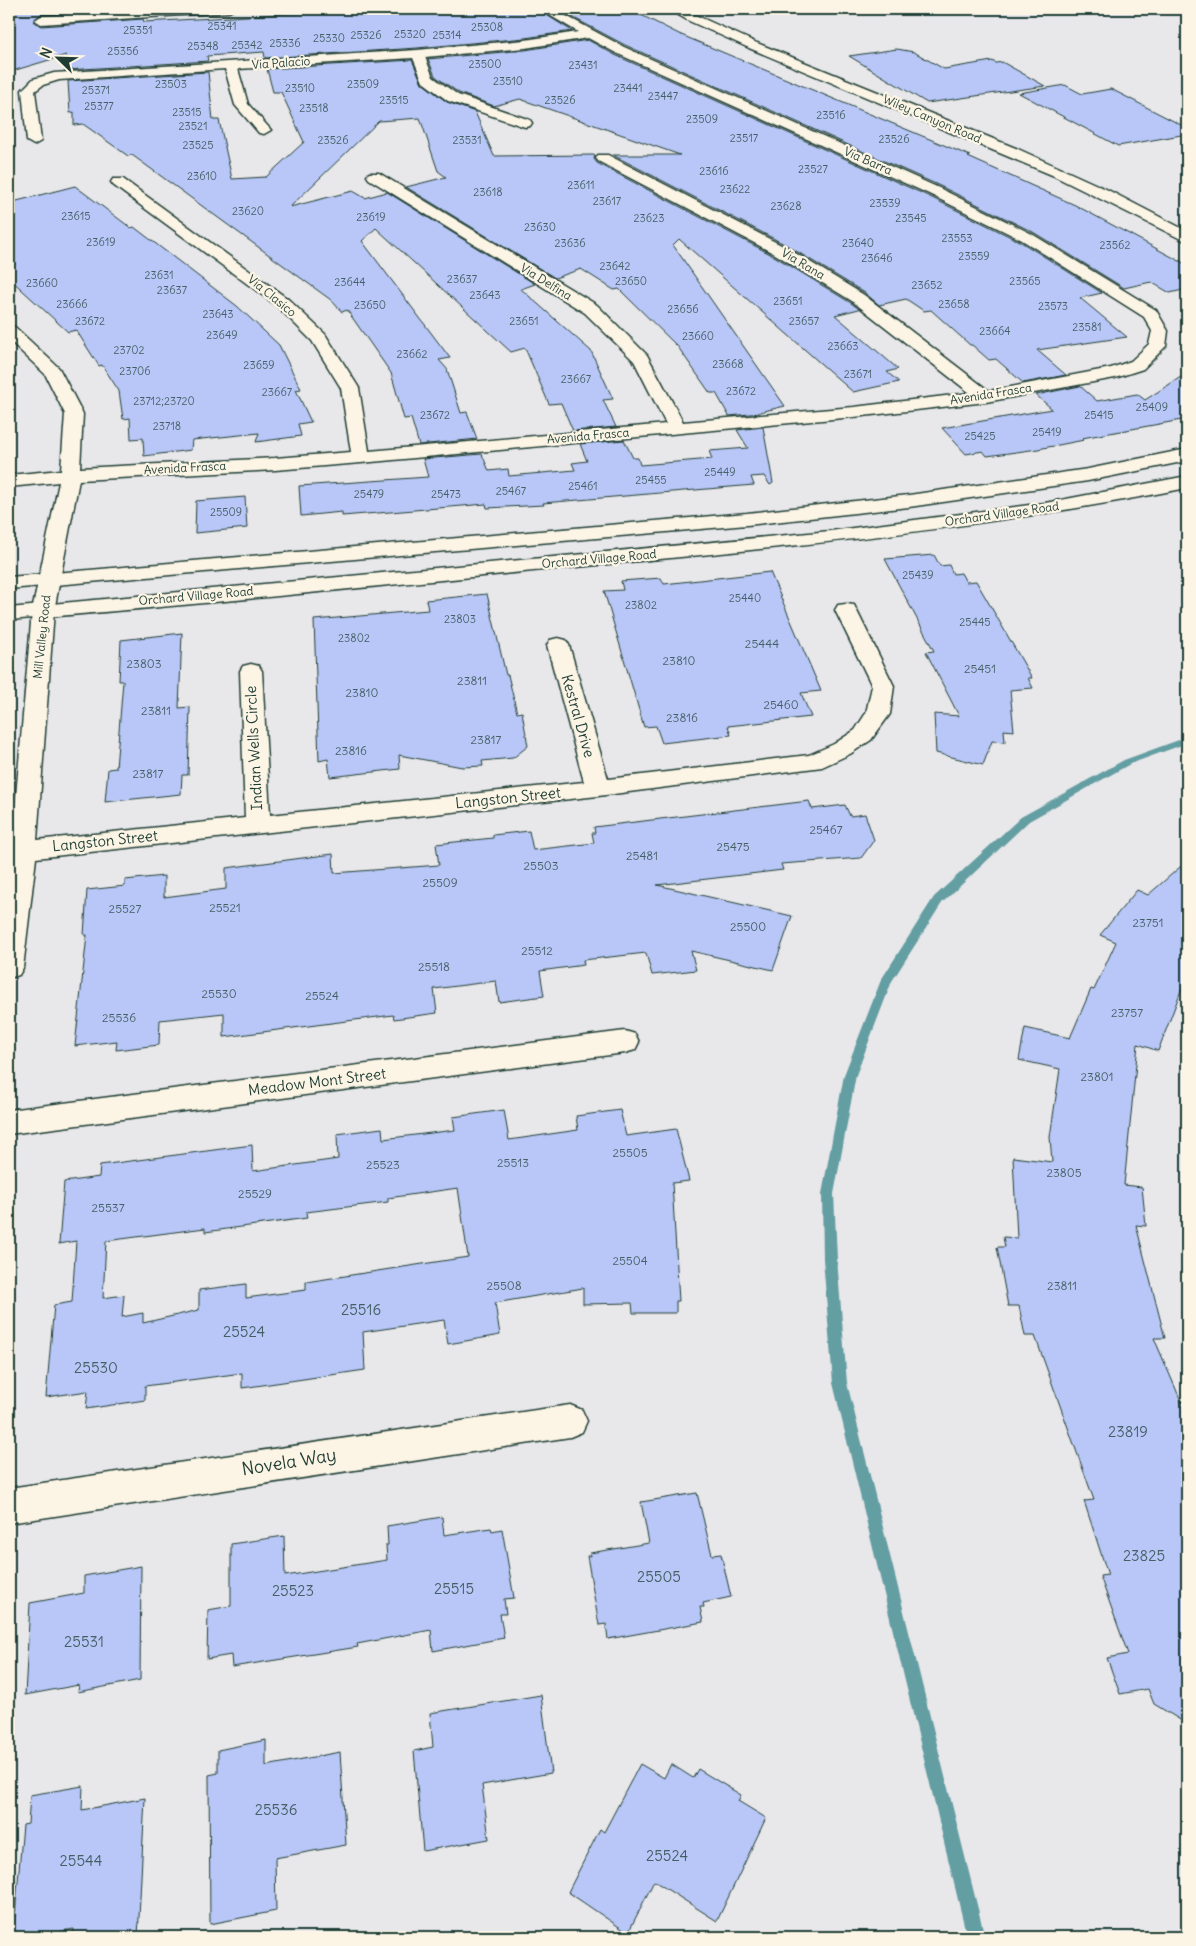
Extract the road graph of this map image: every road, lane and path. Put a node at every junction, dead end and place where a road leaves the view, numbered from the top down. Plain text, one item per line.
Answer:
1 (229, 9) edge
2 (545, 9) edge
3 (674, 9) edge
4 (41, 20) dead end
5 (588, 34) junction
6 (765, 50) junction
7 (417, 54) junction
8 (231, 66) junction
9 (525, 122) dead end
10 (264, 130) dead end
11 (1006, 134) dead end
12 (34, 141) dead end
13 (603, 158) dead end
14 (374, 176) dead end
15 (118, 182) dead end
16 (1187, 237) edge
17 (9, 331) edge
18 (1156, 346) joint
19 (986, 396) junction
20 (677, 428) junction
21 (1187, 455) edge
22 (361, 457) junction
23 (70, 475) junction
24 (9, 481) edge
25 (1187, 482) edge
26 (49, 578) junction
27 (9, 583) edge
28 (846, 610) dead end
29 (42, 611) junction
30 (9, 614) edge
31 (558, 645) dead end
32 (251, 671) dead end
33 (598, 788) junction
34 (258, 824) junction
35 (16, 851) edge
36 (9, 968) edge
37 (625, 1042) dead end
38 (9, 1122) edge
39 (570, 1421) dead end
40 (9, 1506) edge

1 - 4 street
2 - 5 street, Via Barra
3 - 6 street, Wiley Canyon Road
5 - 7 street, Via Palacio
5 - 18 street, Via Barra
6 - 11 street, Wiley Canyon Road
6 - 16 street, Wiley Canyon Road
7 - 8 street, Via Palacio
7 - 9 street
8 - 10 street
8 - 12 street, Via Palacio
13 - 19 street, Via Rana
14 - 20 street, Via Delfina
15 - 22 street, Via Clasico
17 - 23 street, Mill Valley Road
18 - 19 street, Avenida Frasca
19 - 20 street, Avenida Frasca
20 - 22 street, Avenida Frasca
21 - 26 street, Orchard Village Road
22 - 23 street, Avenida Frasca
23 - 24 street, Avenida Frasca
23 - 26 street, Mill Valley Road
25 - 29 street, Orchard Village Road
26 - 27 street, Orchard Village Road
26 - 29 street, Mill Valley Road
28 - 33 street, Langston Street
29 - 30 street, Orchard Village Road
29 - 35 street, Mill Valley Road
31 - 33 street, Kestral Drive
32 - 34 street, Indian Wells Circle
33 - 34 street, Langston Street
34 - 35 street, Langston Street
35 - 36 street, Mill Valley Road
37 - 38 street, Meadow Mont Street
39 - 40 street, Novela Way

